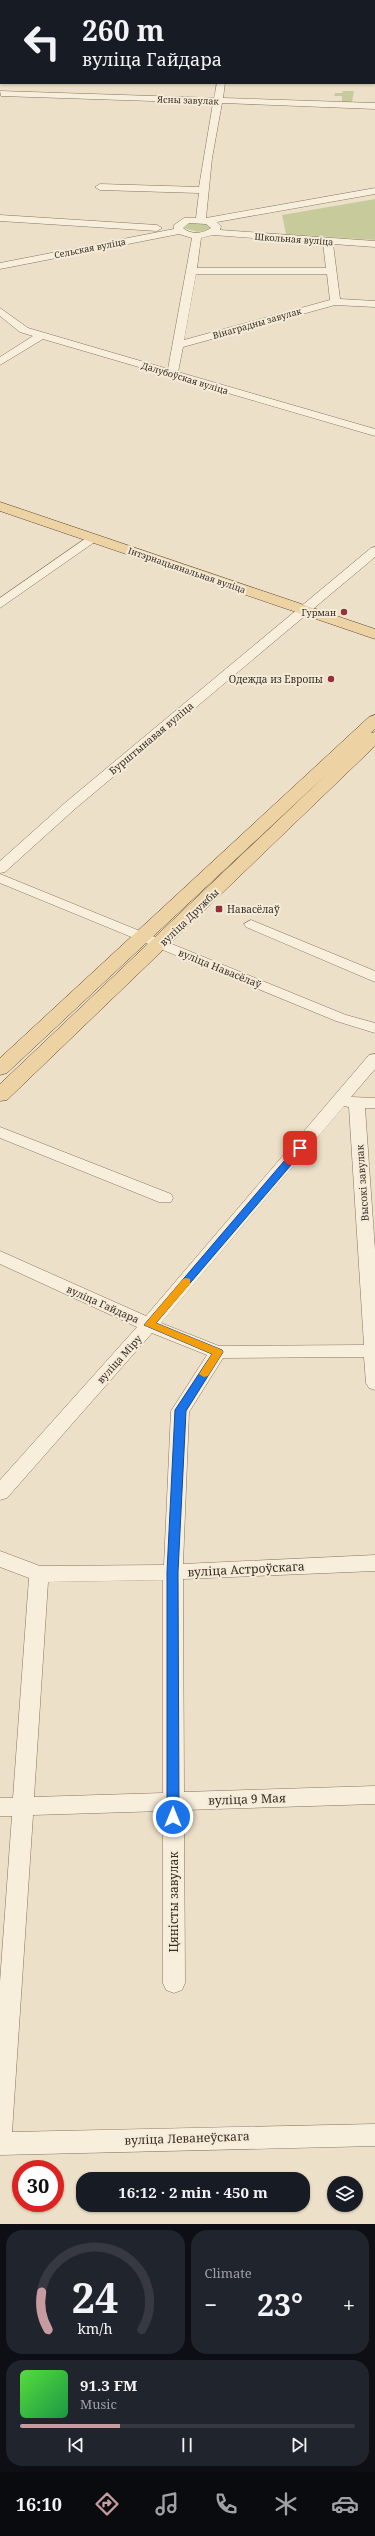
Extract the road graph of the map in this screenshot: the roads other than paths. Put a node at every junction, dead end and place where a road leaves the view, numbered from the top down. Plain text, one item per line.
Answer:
1 (5, 84) edge
2 (221, 84) edge
3 (0, 95) edge
4 (218, 100) junction
5 (375, 106) edge
6 (100, 187) dead end
7 (204, 190) junction
8 (375, 191) edge
9 (0, 218) edge
10 (204, 220) junction
11 (157, 228) junction
12 (179, 229) junction
13 (213, 232) junction
14 (197, 235) junction
15 (328, 241) junction
16 (375, 244) edge
17 (0, 257) edge
18 (0, 266) edge
19 (192, 271) junction
20 (332, 271) junction
21 (335, 302) junction
22 (375, 304) edge
23 (0, 311) edge
24 (42, 335) junction
25 (179, 345) junction
26 (0, 362) edge
27 (172, 374) junction
28 (375, 433) edge
29 (0, 506) edge
30 (92, 538) junction
31 (375, 551) edge
32 (0, 604) edge
33 (305, 611) junction
34 (375, 634) edge
35 (375, 720) edge
36 (375, 737) edge
37 (0, 869) edge
38 (206, 875) junction
39 (0, 878) edge
40 (252, 924) dead end
41 (142, 936) junction
42 (160, 944) junction
43 (375, 977) edge
44 (85, 1015) junction
45 (375, 1028) edge
46 (375, 1059) edge
47 (0, 1069) edge
48 (0, 1095) edge
49 (340, 1101) junction
50 (357, 1102) junction
51 (375, 1103) edge
52 (0, 1132) edge
53 (165, 1198) dead end
54 (0, 1257) edge
55 (149, 1325) junction
56 (374, 1351) edge
57 (218, 1352) junction
58 (375, 1383) edge
59 (0, 1493) edge
60 (0, 1559) edge
61 (375, 1563) edge
62 (173, 1572) junction
63 (39, 1574) junction
64 (375, 1795) edge
65 (173, 1802) junction
66 (23, 1806) junction
67 (0, 1807) edge
68 (174, 1983) dead end
69 (375, 2135) edge
70 (0, 2144) edge

1 - 3 street
2 - 4 street
3 - 4 street, Ясны завулак
4 - 5 street, Ясны завулак
4 - 7 street
6 - 7 street
7 - 10 street
8 - 10 street
9 - 11 street
10 - 12 street
10 - 13 street
11 - 12 street, Сельская вуліца
11 - 17 street, Сельская вуліца
12 - 14 street
12 - 18 street, Сельская вуліца
13 - 14 street, Школьная вуліца
13 - 15 street, Школьная вуліца
14 - 19 street
15 - 16 street, Школьная вуліца
15 - 20 street
19 - 20 street
19 - 25 street
20 - 21 street
21 - 22 street, Вінаградны завулак
21 - 25 street, Вінаградны завулак
23 - 24 street, Далубоўская вуліца
24 - 26 street
24 - 27 street, Далубоўская вуліца
25 - 27 street
27 - 28 street, Далубоўская вуліца
29 - 30 main road, Інтэрнацыянальная вуліца
30 - 32 street
30 - 33 main road, Інтэрнацыянальная вуліца
31 - 33 street, Бурштынавая вуліца
33 - 34 main road, Інтэрнацыянальная вуліца
33 - 37 street, Бурштынавая вуліца
35 - 38 main road, вуліца Дружбы
36 - 42 main road, вуліца Дружбы
38 - 41 main road, вуліца Дружбы
38 - 42 main road
39 - 41 street, вуліца Навасёлаў
40 - 43 street
41 - 42 street, вуліца Навасёлаў
41 - 44 main road
41 - 47 main road, вуліца Дружбы
42 - 44 main road, вуліца Дружбы
42 - 45 street, вуліца Навасёлаў
44 - 48 main road, вуліца Дружбы
46 - 49 street, вуліца Міру
49 - 50 street
49 - 55 street, вуліца Міру
50 - 51 street
50 - 56 street, Высокі завулак
52 - 53 street
54 - 55 street, вуліца Гайдара
55 - 57 street, вуліца Гайдара
55 - 59 street, вуліца Міру
56 - 57 street, вуліца Гайдара
56 - 58 street, Высокі завулак
57 - 62 street, Цяністы завулак
60 - 63 street, вуліца Астроўскага
61 - 62 street, вуліца Астроўскага
62 - 63 street, вуліца Астроўскага
62 - 65 street, Цяністы завулак
63 - 66 street
64 - 65 street, вуліца 9 Мая
65 - 66 street, вуліца 9 Мая
65 - 68 street, Цяністы завулак
66 - 67 street, вуліца 9 Мая
66 - 70 street
69 - 70 street, вуліца Леванеўскага

